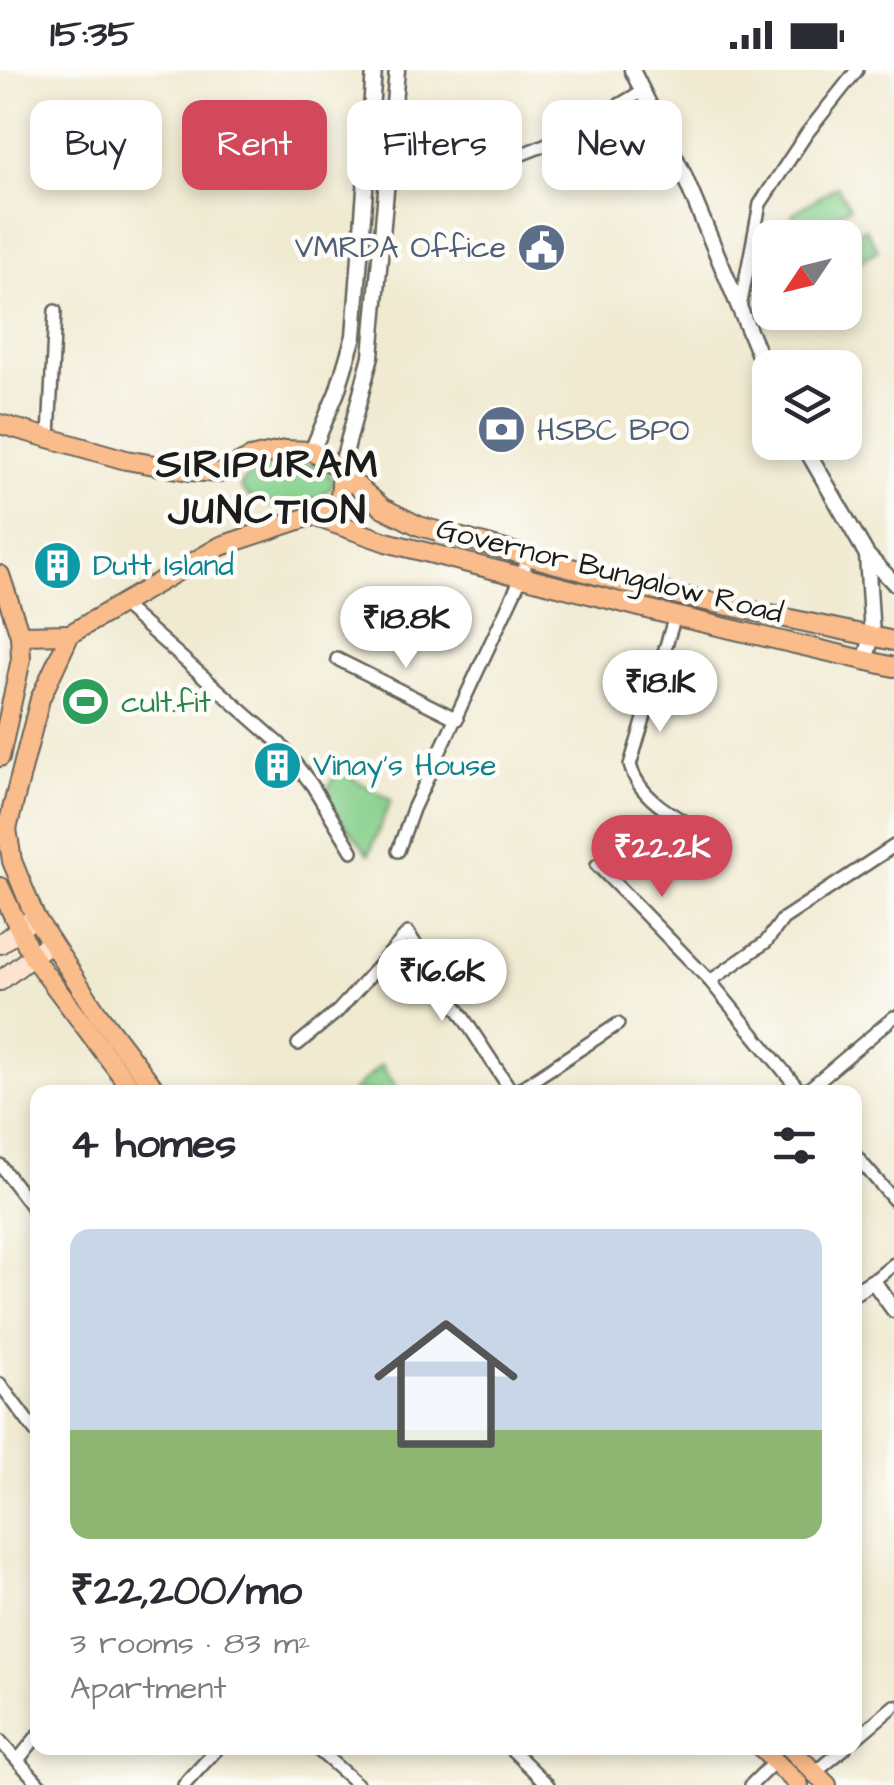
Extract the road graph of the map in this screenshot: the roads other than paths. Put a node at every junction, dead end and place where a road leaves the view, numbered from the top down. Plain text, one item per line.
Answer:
1 (374, 70) edge
2 (397, 70) edge
3 (632, 70) edge
4 (857, 70) edge
5 (643, 91) junction
6 (394, 100) edge
7 (522, 153) edge
8 (386, 190) edge
9 (740, 310) junction
10 (54, 311) dead end
11 (757, 350) edge
12 (4, 427) edge
13 (49, 438) junction
14 (312, 451) junction
15 (812, 460) edge
16 (342, 470) junction
17 (316, 517) junction
18 (528, 555) junction
19 (867, 555) junction
20 (0, 574) edge
21 (522, 576) junction
22 (894, 583) edge
23 (122, 605) junction
24 (676, 616) junction
25 (70, 634) junction
26 (20, 636) junction
27 (872, 636) junction
28 (894, 641) edge
29 (336, 660) dead end
30 (865, 662) junction
31 (894, 667) edge
32 (457, 719) junction
33 (0, 757) edge
34 (708, 836) dead end
35 (894, 846) edge
36 (352, 851) dead end
37 (398, 851) dead end
38 (597, 865) dead end
39 (0, 887) edge
40 (35, 916) junction
41 (18, 929) junction
42 (51, 942) junction
43 (0, 944) edge
44 (32, 956) junction
45 (0, 981) edge
46 (710, 981) junction
47 (894, 1017) edge
48 (618, 1024) dead end
49 (298, 1044) dead end
50 (129, 1085) edge
51 (152, 1085) edge
52 (508, 1085) edge
53 (524, 1085) edge
54 (797, 1085) edge
55 (811, 1085) edge
56 (862, 1163) edge
57 (0, 1165) edge
58 (894, 1200) edge
59 (30, 1204) edge
60 (894, 1264) edge
61 (873, 1281) junction
62 (862, 1288) edge
63 (894, 1310) edge
64 (0, 1384) edge
65 (30, 1424) edge
66 (894, 1706) edge
67 (862, 1733) edge
68 (0, 1741) edge
69 (30, 1745) edge
70 (212, 1755) edge
71 (324, 1755) edge
72 (517, 1755) edge
73 (769, 1755) edge
74 (797, 1755) edge
75 (841, 1755) edge
76 (18, 1760) junction
77 (775, 1761) junction
78 (822, 1779) edge
79 (40, 1785) edge
80 (184, 1785) edge
81 (358, 1785) edge
82 (548, 1785) edge
83 (751, 1785) edge
84 (799, 1785) edge

1 - 14 street
2 - 6 street
3 - 5 street
4 - 9 street
5 - 7 street
5 - 9 street
8 - 16 street
9 - 11 street
10 - 13 street
12 - 13 main road
13 - 14 main road
14 - 16 main road
15 - 19 street
16 - 17 main road
16 - 18 main road
17 - 21 main road, Governor Bungalow Road
17 - 23 main road
18 - 21 street
18 - 27 main road
19 - 22 street
19 - 27 street
20 - 26 main road
21 - 24 main road, Governor Bungalow Road
21 - 32 street
23 - 25 main road
23 - 36 street
24 - 30 main road, Governor Bungalow Road
24 - 34 street
25 - 26 main road
25 - 40 main road
26 - 33 main road
27 - 28 main road
27 - 30 street
29 - 32 street
30 - 31 main road, Governor Bungalow Road
32 - 37 street
35 - 46 street
38 - 46 street
39 - 41 main road
40 - 41 main road
40 - 42 main road
41 - 43 main road
41 - 44 main road
42 - 44 main road
42 - 51 main road
44 - 45 main road
44 - 50 main road
46 - 54 street
47 - 55 street
48 - 53 street
49 - 52 street
56 - 58 street
57 - 59 street
60 - 61 street
61 - 62 street
61 - 63 street
64 - 65 street
66 - 67 street
68 - 76 street
69 - 76 street
70 - 80 street
71 - 81 street
72 - 82 street
73 - 77 main road
74 - 78 main road
75 - 78 street
76 - 79 street
77 - 83 street
77 - 84 main road

